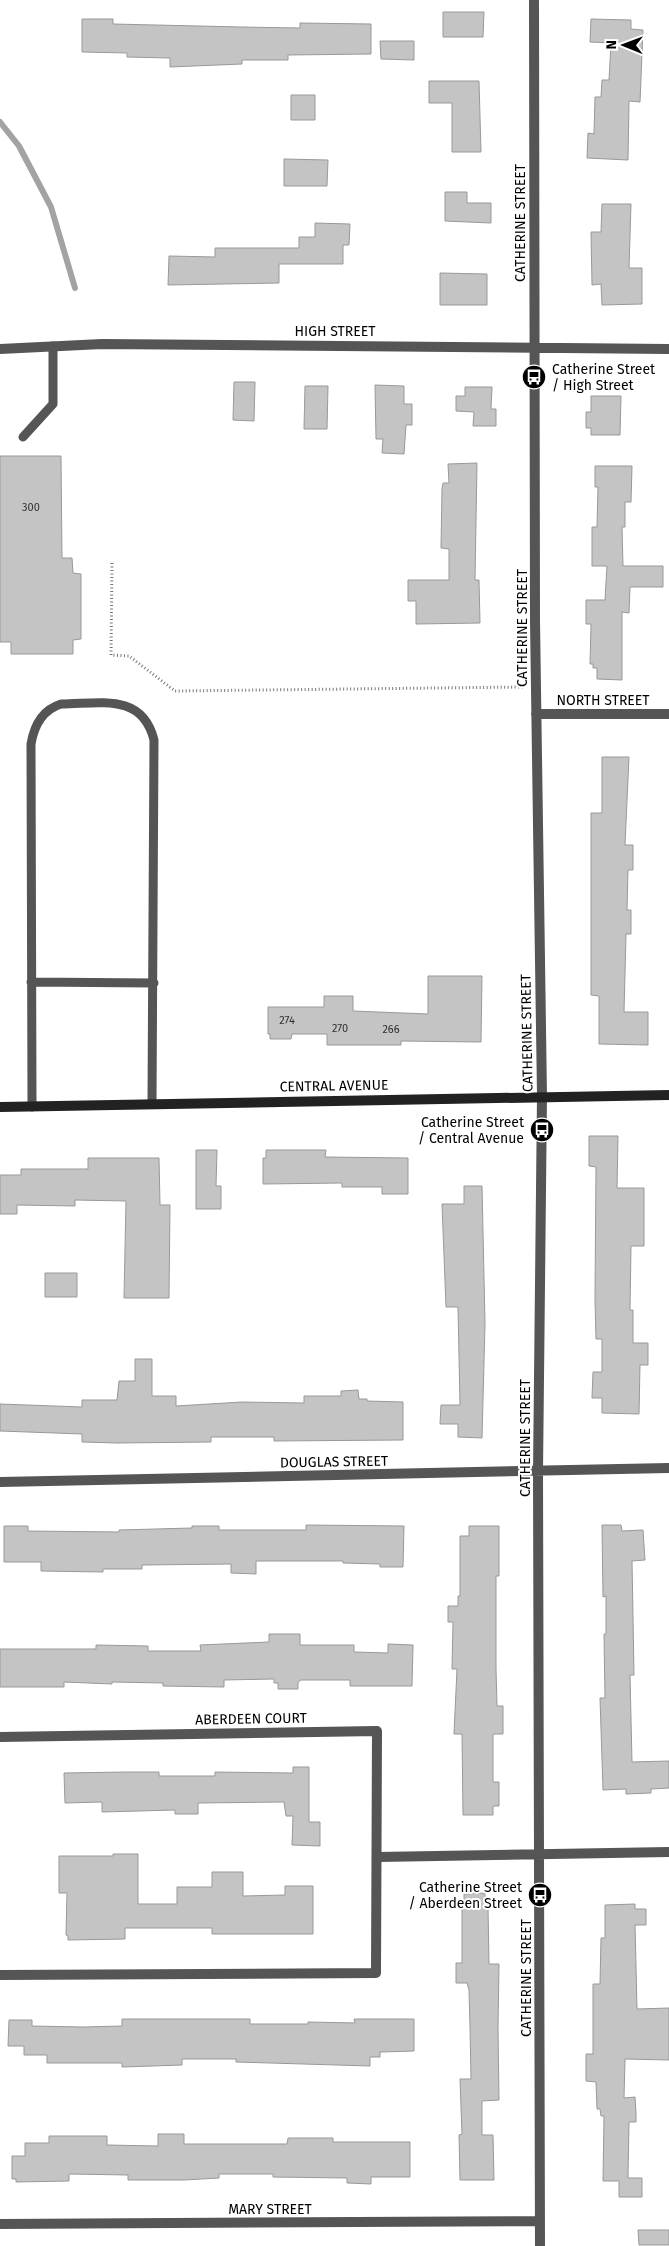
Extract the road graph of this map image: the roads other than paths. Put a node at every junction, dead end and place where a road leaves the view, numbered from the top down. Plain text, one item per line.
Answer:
1 (534, 0) edge
2 (53, 346) junction
3 (533, 346) junction
4 (0, 349) edge
5 (669, 349) edge
6 (23, 437) dead end
7 (536, 714) junction
8 (669, 714) edge
9 (31, 982) junction
10 (154, 982) junction
11 (669, 1095) edge
12 (542, 1096) junction
13 (152, 1104) junction
14 (32, 1107) junction
15 (0, 1108) edge
16 (669, 1468) edge
17 (538, 1472) junction
18 (0, 1482) edge
19 (0, 1737) edge
20 (669, 1852) edge
21 (540, 1854) junction
22 (378, 1857) junction
23 (0, 1975) edge
24 (540, 2221) junction
25 (0, 2224) edge
26 (540, 2246) edge

1 - 3 street, CATHERINE STREET
2 - 3 street, HIGH STREET
2 - 4 street, HIGH STREET
2 - 6 lane
3 - 5 street, HIGH STREET
3 - 7 street, CATHERINE STREET
7 - 8 street, NORTH STREET
7 - 12 street, CATHERINE STREET
9 - 10 lane
9 - 10 lane
9 - 14 lane
10 - 13 lane
11 - 12 main road, CENTRAL AVENUE
12 - 13 main road, CENTRAL AVENUE
12 - 17 street, CATHERINE STREET
13 - 14 main road, CENTRAL AVENUE
14 - 15 main road, CENTRAL AVENUE
16 - 17 street, DOUGLAS STREET
17 - 18 street, DOUGLAS STREET
17 - 21 street, CATHERINE STREET
19 - 22 street, ABERDEEN COURT
20 - 21 street
21 - 22 street
21 - 24 street, CATHERINE STREET
22 - 23 street, ABERDEEN COURT
24 - 25 street, MARY STREET
24 - 26 street, CATHERINE STREET

